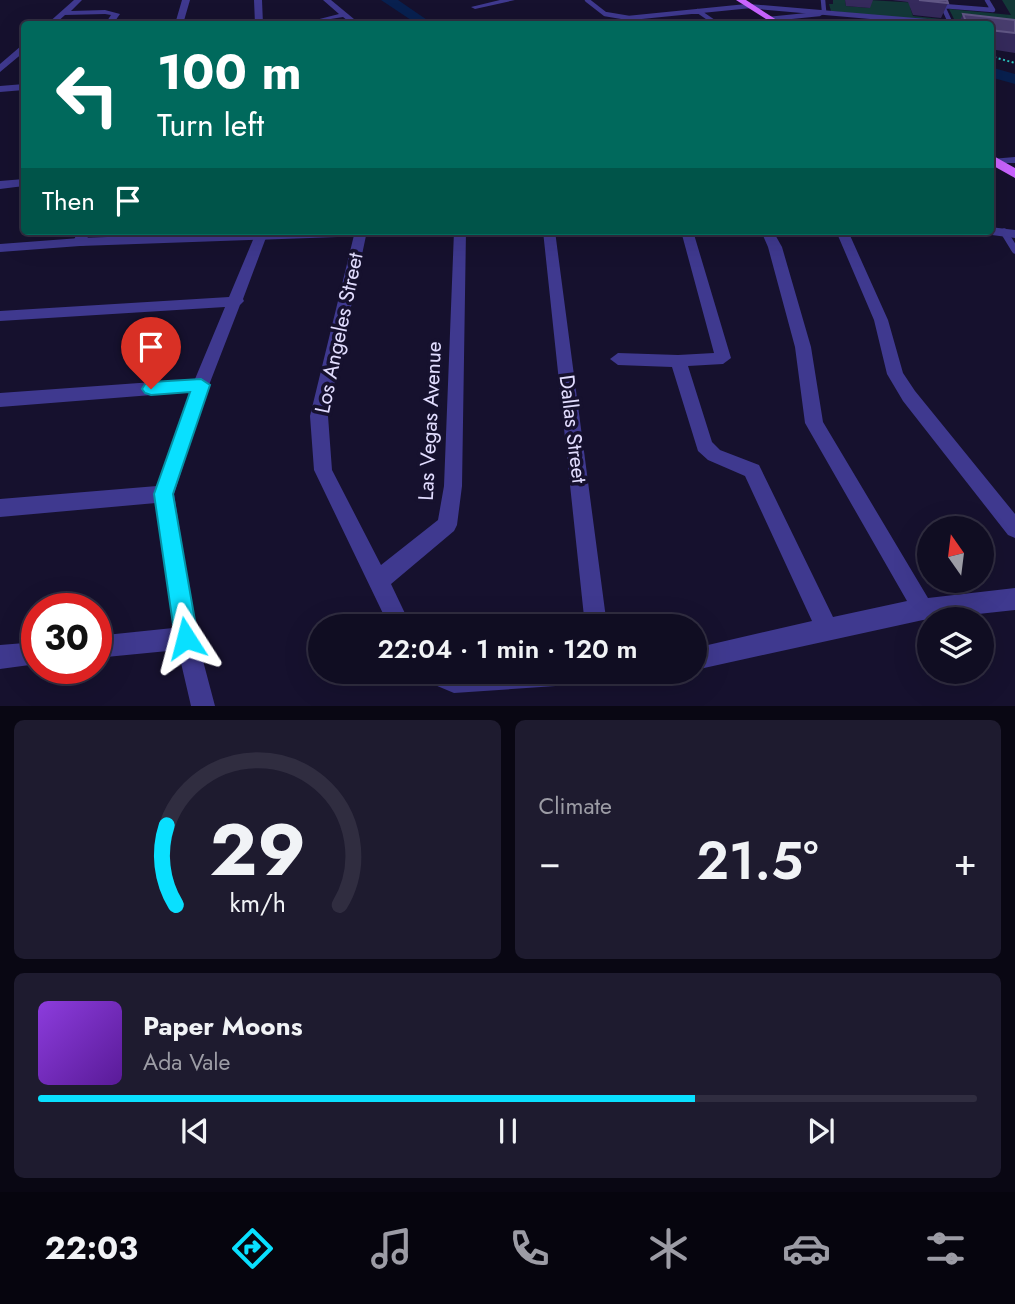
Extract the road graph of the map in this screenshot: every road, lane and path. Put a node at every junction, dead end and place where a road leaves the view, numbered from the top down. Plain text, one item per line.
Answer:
1 (78, 0) edge
2 (186, 0) edge
3 (258, 0) edge
4 (327, 0) edge
5 (511, 0) edge
6 (587, 0) edge
7 (740, 0) edge
8 (823, 0) edge
9 (940, 0) edge
10 (987, 0) edge
11 (749, 6) junction
12 (943, 6) junction
13 (475, 7) dead end
14 (698, 11) junction
15 (824, 11) junction
16 (64, 13) junction
17 (676, 14) junction
18 (344, 15) junction
19 (611, 16) junction
20 (769, 19) junction
21 (55, 21) edge
22 (111, 21) edge
23 (180, 21) edge
24 (259, 21) edge
25 (317, 21) edge
26 (352, 21) edge
27 (617, 21) edge
28 (686, 21) edge
29 (711, 21) edge
30 (773, 21) edge
31 (922, 21) edge
32 (950, 21) edge
33 (21, 51) edge
34 (994, 57) edge
35 (1015, 62) edge
36 (0, 69) edge
37 (21, 87) edge
38 (0, 89) edge
39 (994, 160) edge
40 (1015, 160) edge
41 (994, 161) edge
42 (1015, 174) edge
43 (21, 183) edge
44 (0, 185) edge
45 (1003, 232) edge
46 (171, 235) edge
47 (259, 235) edge
48 (360, 235) edge
49 (460, 235) edge
50 (549, 235) edge
51 (688, 235) edge
52 (769, 235) edge
53 (844, 235) edge
54 (82, 237) edge
55 (0, 248) edge
56 (1015, 250) edge
57 (237, 301) junction
58 (0, 316) edge
59 (618, 359) dead end
60 (678, 361) junction
61 (201, 385) junction
62 (0, 400) edge
63 (163, 494) junction
64 (0, 508) edge
65 (1015, 529) edge
66 (378, 581) junction
67 (1015, 599) edge
68 (922, 607) edge
69 (941, 607) edge
70 (917, 610) edge
71 (394, 614) edge
72 (595, 614) edge
73 (827, 629) junction
74 (186, 638) junction
75 (112, 645) edge
76 (21, 655) edge
77 (707, 656) edge
78 (0, 657) edge
79 (203, 705) edge

1 - 16 street
2 - 23 street
3 - 24 street
4 - 18 street
5 - 13 street
6 - 19 lane
7 - 11 main road
8 - 15 lane
9 - 12 lane
10 - 12 lane
11 - 14 lane
11 - 15 street
11 - 20 main road
12 - 32 lane
14 - 17 lane
14 - 29 lane
15 - 20 lane
15 - 31 street
16 - 21 street
16 - 22 street
17 - 19 lane
17 - 28 lane
18 - 25 street
18 - 26 street
19 - 27 lane
20 - 30 main road
33 - 36 street
34 - 35 path
37 - 38 street
39 - 40 street
41 - 42 main road
43 - 44 street
45 - 56 lane
46 - 54 street
47 - 57 street
48 - 66 street, Los Angeles Street
49 - 66 street, Las Vegas Avenue
50 - 72 street, Dallas Street
51 - 60 street
52 - 68 street
53 - 65 street
54 - 55 street
57 - 58 street
57 - 61 street
59 - 60 street
60 - 73 street
61 - 62 street
61 - 63 street
63 - 64 street
63 - 74 street
66 - 71 street, Los Angeles Street
67 - 69 street
70 - 73 street
73 - 77 street
74 - 75 street
74 - 79 street
76 - 78 street

